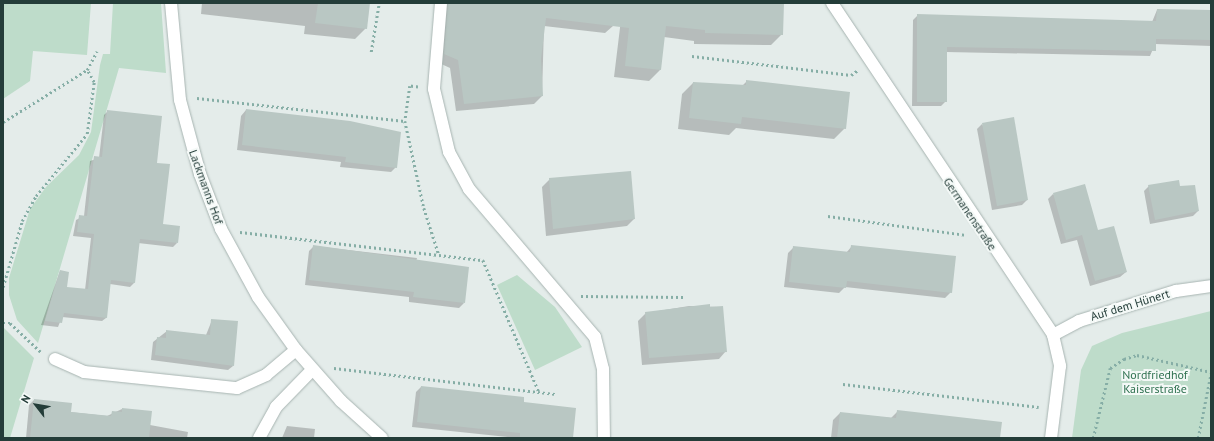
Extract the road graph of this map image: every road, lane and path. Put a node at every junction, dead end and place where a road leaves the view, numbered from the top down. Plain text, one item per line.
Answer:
1 (171, 3) edge
2 (378, 3) edge
3 (441, 3) edge
4 (832, 3) edge
5 (97, 51) dead end
6 (371, 52) dead end
7 (692, 56) dead end
8 (870, 62) junction
9 (87, 70) junction
10 (434, 89) junction
11 (180, 100) junction
12 (405, 120) junction
13 (3, 122) edge
14 (828, 216) dead end
15 (221, 229) junction
16 (985, 237) junction
17 (439, 255) junction
18 (1211, 286) edge
19 (3, 287) edge
20 (683, 297) dead end
21 (565, 299) junction
22 (3, 323) edge
23 (1053, 335) junction
24 (296, 350) junction
25 (55, 359) joint
26 (312, 370) junction
27 (1211, 373) edge
28 (843, 384) dead end
29 (539, 392) junction
30 (556, 394) dead end
31 (1054, 409) junction
32 (259, 438) edge
33 (382, 438) edge
34 (604, 438) edge
35 (1051, 438) edge
36 (1093, 438) edge
37 (1198, 438) edge

1 - 11 street, Lackmanns Hof
2 - 6 path
3 - 10 street
4 - 8 street, Germanenstraße
5 - 9 path
7 - 8 path
8 - 16 street, Germanenstraße
9 - 13 path
9 - 19 path
10 - 12 path
10 - 21 street
11 - 12 path
11 - 15 street, Lackmanns Hof
12 - 17 path
14 - 16 path
15 - 17 path
15 - 24 street, Lackmanns Hof
16 - 23 street, Germanenstraße
17 - 29 path
18 - 23 street, Auf dem Hünert
20 - 21 path
21 - 34 street
22 - 25 path
23 - 31 street, Germanenstraße
24 - 25 street
24 - 26 street, Lackmanns Hof
26 - 29 path
26 - 32 street
26 - 33 street, Lackmanns Hof
27 - 36 path
27 - 37 path
28 - 31 path
29 - 30 path
31 - 35 street, Germanenstraße

